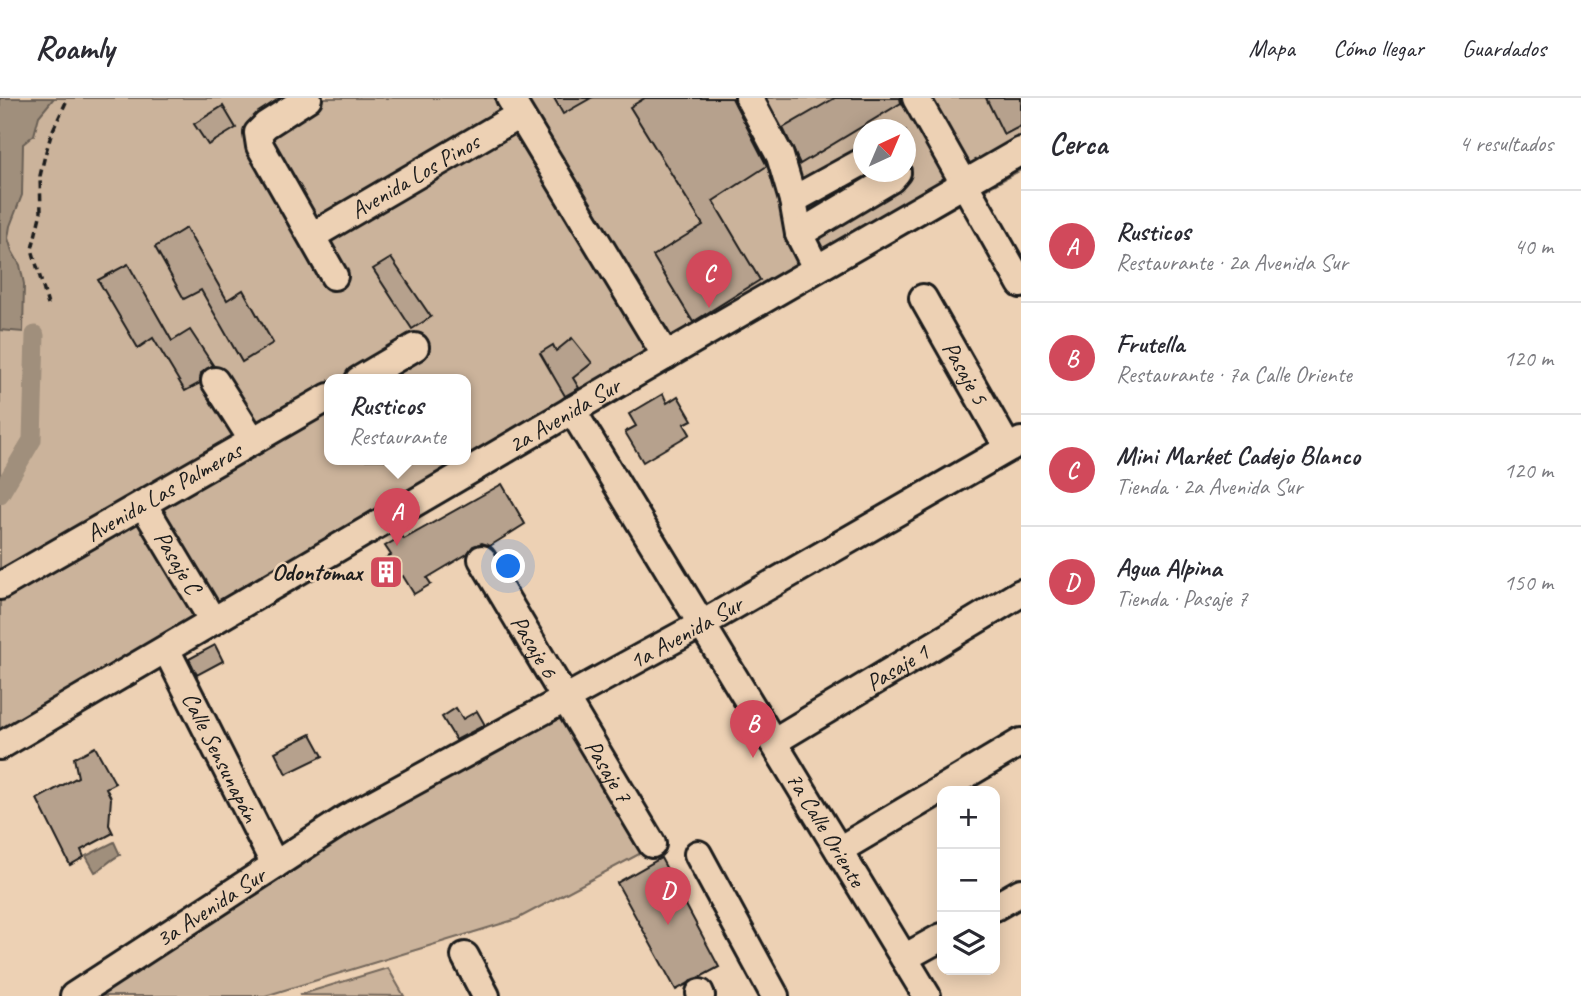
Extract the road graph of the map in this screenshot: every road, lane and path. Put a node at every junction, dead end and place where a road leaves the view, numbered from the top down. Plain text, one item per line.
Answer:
1 (68, 98) edge
2 (749, 98) edge
3 (916, 98) edge
4 (305, 99) edge
5 (514, 106) edge
6 (1021, 151) edge
7 (853, 167) edge
8 (886, 182) edge
9 (964, 184) junction
10 (793, 200) junction
11 (800, 233) junction
12 (312, 236) junction
13 (816, 268) junction
14 (334, 276) dead end
15 (1021, 284) edge
16 (923, 298) dead end
17 (48, 305) dead end
18 (415, 347) dead end
19 (666, 356) junction
20 (369, 374) edge
21 (215, 382) dead end
22 (324, 400) edge
23 (572, 410) junction
24 (253, 441) junction
25 (1015, 445) edge
26 (143, 504) junction
27 (482, 559) dead end
28 (0, 586) edge
29 (1021, 593) edge
30 (213, 621) junction
31 (702, 624) junction
32 (166, 649) junction
33 (565, 698) junction
34 (773, 742) junction
35 (1021, 742) edge
36 (0, 746) edge
37 (347, 818) joint
38 (652, 844) dead end
39 (839, 850) junction
40 (698, 854) dead end
41 (275, 865) junction
42 (1021, 892) edge
43 (1000, 904) edge
44 (937, 940) edge
45 (465, 956) dead end
46 (904, 958) junction
47 (74, 996) edge
48 (486, 996) edge
49 (775, 996) edge
50 (927, 996) edge

1 - 17 path
2 - 10 street
3 - 9 street
4 - 12 street
5 - 12 street, Avenida Los Pinos
5 - 19 street
6 - 9 street, 2a Avenida Sur
7 - 10 street
8 - 11 street
9 - 13 street, 2a Avenida Sur
9 - 15 street
10 - 11 street
11 - 13 street
12 - 14 street
13 - 19 street, 2a Avenida Sur
16 - 25 street, Pasaje 5
18 - 20 street
19 - 23 street, 2a Avenida Sur
21 - 24 street
22 - 24 street, Avenida Las Palmeras
23 - 30 street, 2a Avenida Sur
23 - 31 street, 7a Calle Oriente
24 - 26 street, Avenida Las Palmeras
25 - 31 street, 1a Avenida Sur
26 - 28 street, Avenida Las Palmeras
26 - 30 street, Pasaje C
27 - 33 street, Pasaje 6
29 - 34 street, Pasaje 1
30 - 32 street, 2a Avenida Sur
31 - 33 street, 1a Avenida Sur
31 - 34 street, 7a Calle Oriente
32 - 36 street, 2a Avenida Sur
32 - 41 street, Calle Sensunapán
33 - 37 street, 1a Avenida Sur
33 - 38 street, Pasaje 7
34 - 39 street, 7a Calle Oriente
35 - 39 street
37 - 41 street, 3a Avenida Sur
39 - 46 street, 7a Calle Oriente
40 - 49 street
41 - 47 street, 3a Avenida Sur
42 - 43 street
44 - 46 street
45 - 48 street
46 - 50 street, 7a Calle Oriente

